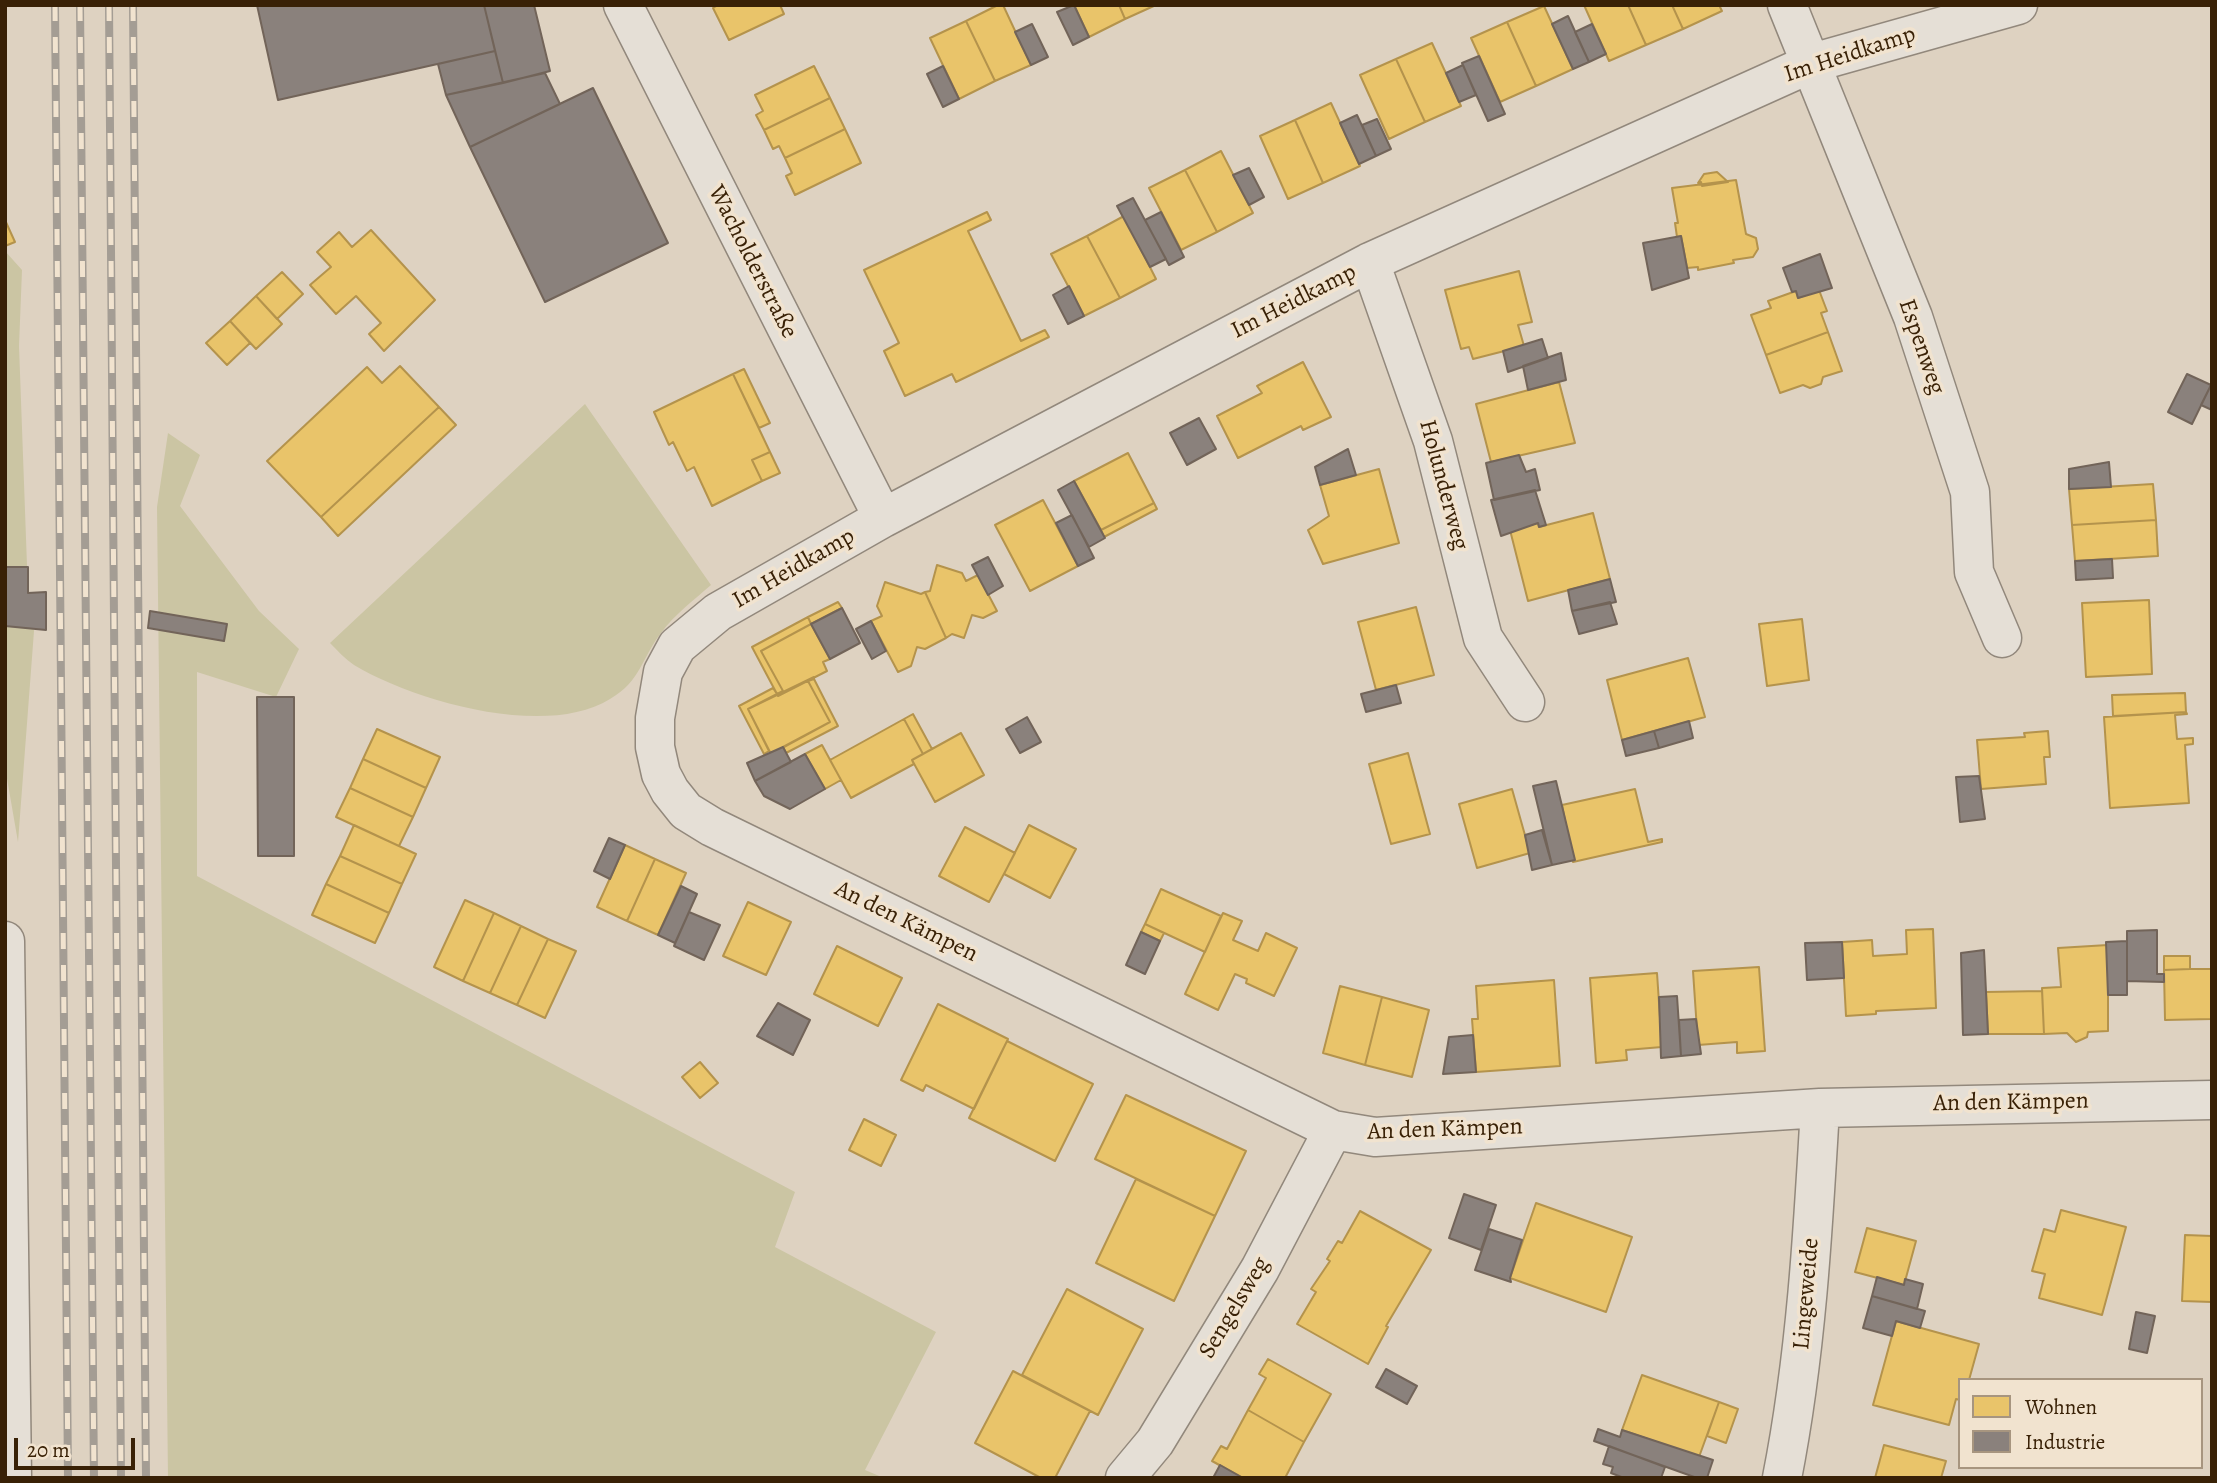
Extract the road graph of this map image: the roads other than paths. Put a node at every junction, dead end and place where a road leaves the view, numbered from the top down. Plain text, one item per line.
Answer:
1 (623, 5) edge
2 (1787, 5) edge
3 (2018, 5) edge
4 (1812, 63) junction
5 (1370, 262) junction
6 (883, 518) junction
7 (2002, 638) dead end
8 (1525, 702) dead end
9 (654, 718) joint
10 (5, 941) edge
11 (5, 958) edge
12 (2212, 1100) edge
13 (1820, 1108) junction
14 (1333, 1130) junction
15 (12, 1478) edge
16 (1125, 1478) edge
17 (1782, 1478) edge

1 - 6 street, Wacholderstraße
2 - 4 street
3 - 4 street, Im Heidkamp
4 - 5 street, Im Heidkamp
4 - 7 street, Espenweg
5 - 6 street, Im Heidkamp
5 - 8 street, Holunderweg
6 - 9 street, Im Heidkamp
9 - 14 street, An den Kämpen
10 - 11 street
11 - 15 street
12 - 13 street, An den Kämpen
13 - 14 street, An den Kämpen
13 - 17 street, Lingeweide
14 - 16 street, Sengelsweg

